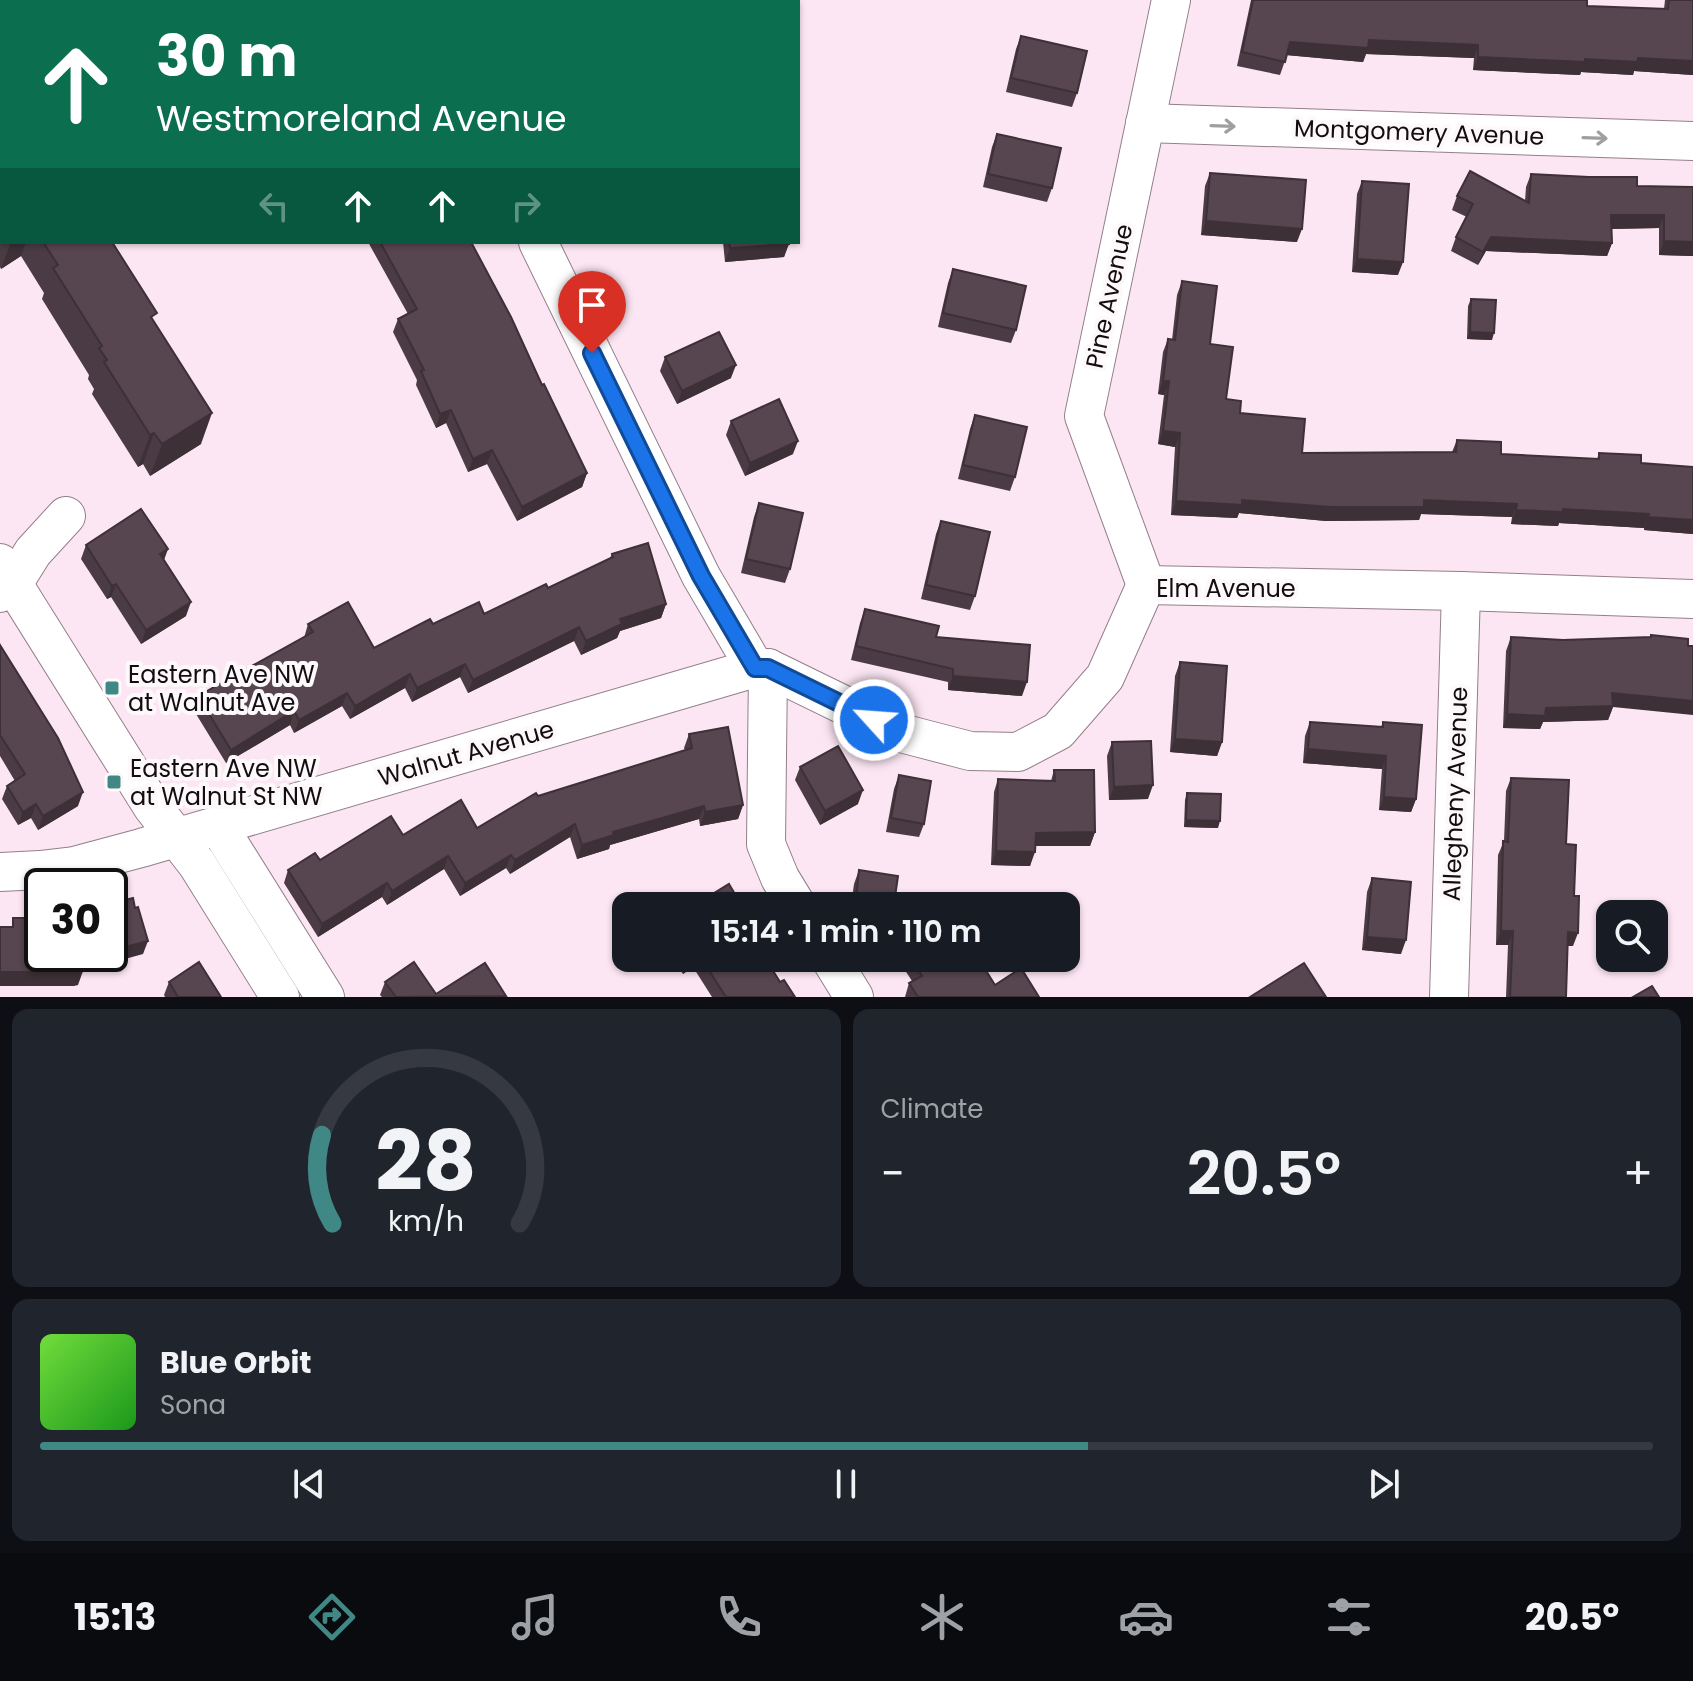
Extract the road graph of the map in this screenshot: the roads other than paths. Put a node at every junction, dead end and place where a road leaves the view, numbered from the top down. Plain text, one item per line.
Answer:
1 (1171, 0) edge
2 (1145, 123) junction
3 (1693, 141) edge
4 (539, 244) edge
5 (66, 516) dead end
6 (4, 580) edge
7 (1146, 585) junction
8 (1461, 591) junction
9 (1693, 599) edge
10 (761, 668) junction
11 (218, 826) junction
12 (177, 838) junction
13 (0, 872) edge
14 (788, 892) edge
15 (839, 972) edge
16 (280, 997) edge
17 (325, 997) edge
18 (854, 997) edge
19 (1449, 997) edge

1 - 2 street, Pine Avenue
2 -> 3 street, Montgomery Avenue
2 - 7 street, Pine Avenue
4 - 10 street
5 - 6 street
6 - 12 street
7 - 8 street, Elm Avenue
7 - 10 street, Elm Avenue
8 - 9 street, Elm Avenue
8 - 19 street, Allegheny Avenue
10 - 11 street, Walnut Avenue
10 - 14 street
11 - 12 street, Walnut Avenue
11 - 17 street
12 - 13 street, Walnut Avenue
12 - 16 street
15 - 18 street

